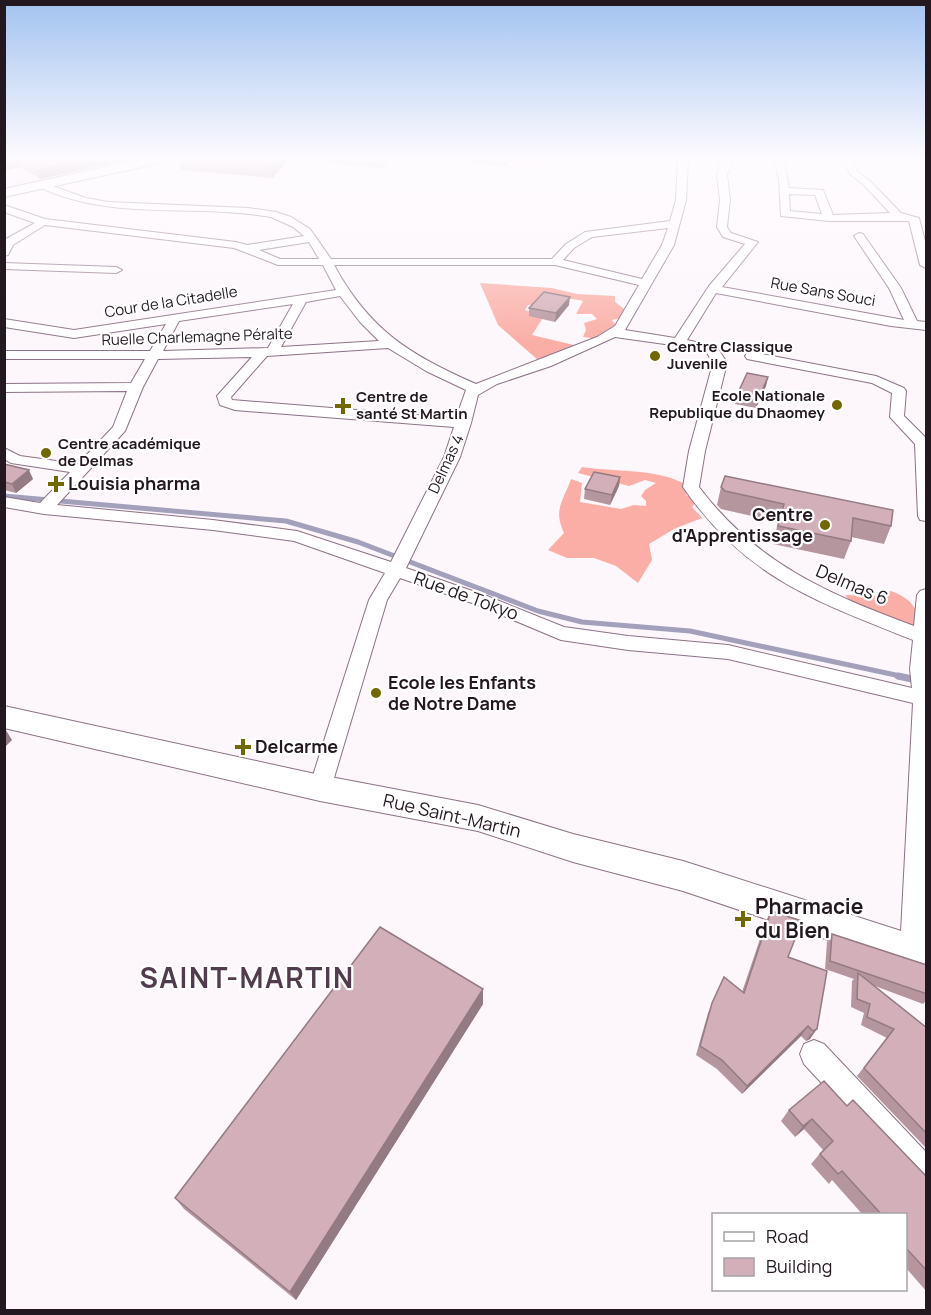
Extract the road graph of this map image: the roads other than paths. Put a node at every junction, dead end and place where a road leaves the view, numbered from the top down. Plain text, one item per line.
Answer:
1 (291, 221) edge
2 (723, 221) edge
3 (915, 221) edge
4 (43, 222) joint
5 (674, 224) joint
6 (859, 236) dead end
7 (312, 238) junction
8 (923, 243) edge
9 (246, 249) junction
10 (4, 253) edge
11 (326, 262) junction
12 (555, 262) junction
13 (927, 265) edge
14 (4, 266) edge
15 (116, 270) dead end
16 (644, 283) junction
17 (713, 289) junction
18 (344, 292) junction
19 (302, 298) junction
20 (175, 318) junction
21 (4, 323) edge
22 (912, 324) junction
23 (927, 326) edge
24 (615, 333) junction
25 (678, 342) junction
26 (390, 344) junction
27 (267, 352) junction
28 (4, 355) edge
29 (154, 356) junction
30 (752, 356) dead end
31 (136, 387) junction
32 (4, 388) edge
33 (476, 389) junction
34 (464, 423) junction
35 (4, 452) edge
36 (83, 469) junction
37 (4, 502) edge
38 (44, 509) junction
39 (927, 516) edge
40 (399, 563) junction
41 (927, 595) edge
42 (922, 636) junction
43 (925, 699) edge
44 (4, 717) edge
45 (320, 788) junction
46 (920, 953) edge
47 (814, 1054) dead end
48 (927, 1173) edge

1 - 7 street
2 - 17 street
3 - 8 street
4 - 9 street
4 - 10 street
5 - 12 street
5 - 16 street
6 - 22 street
7 - 9 street
7 - 11 street
8 - 13 street
9 - 11 street
11 - 12 street
11 - 18 street
12 - 16 street
14 - 15 street
16 - 24 street
17 - 22 street, Rue Sans Souci
17 - 25 street
18 - 19 street, Cour de la Citadelle
18 - 26 street
19 - 20 street, Cour de la Citadelle
19 - 27 street
20 - 21 street, Cour de la Citadelle
20 - 29 street
22 - 23 street, Rue Sans Souci
24 - 25 street, Delmas 6
24 - 33 street
25 - 42 street, Delmas 6
26 - 27 street, Ruelle Charlemagne Péralte
26 - 33 street
27 - 29 street, Ruelle Charlemagne Péralte
27 - 34 street
28 - 29 street, Ruelle Charlemagne Péralte
29 - 31 street
30 - 39 street
31 - 32 street
31 - 36 street
33 - 34 street, Delmas 4
34 - 40 street, Delmas 4
35 - 36 street
36 - 38 street
37 - 38 street, Rue de Tokyo
38 - 40 street, Rue de Tokyo
40 - 43 street, Rue de Tokyo
40 - 45 street, Delmas 4
41 - 42 street
42 - 43 street
43 - 46 street
44 - 45 street, Rue Saint-Martin
45 - 46 street, Rue Saint-Martin
47 - 48 street

